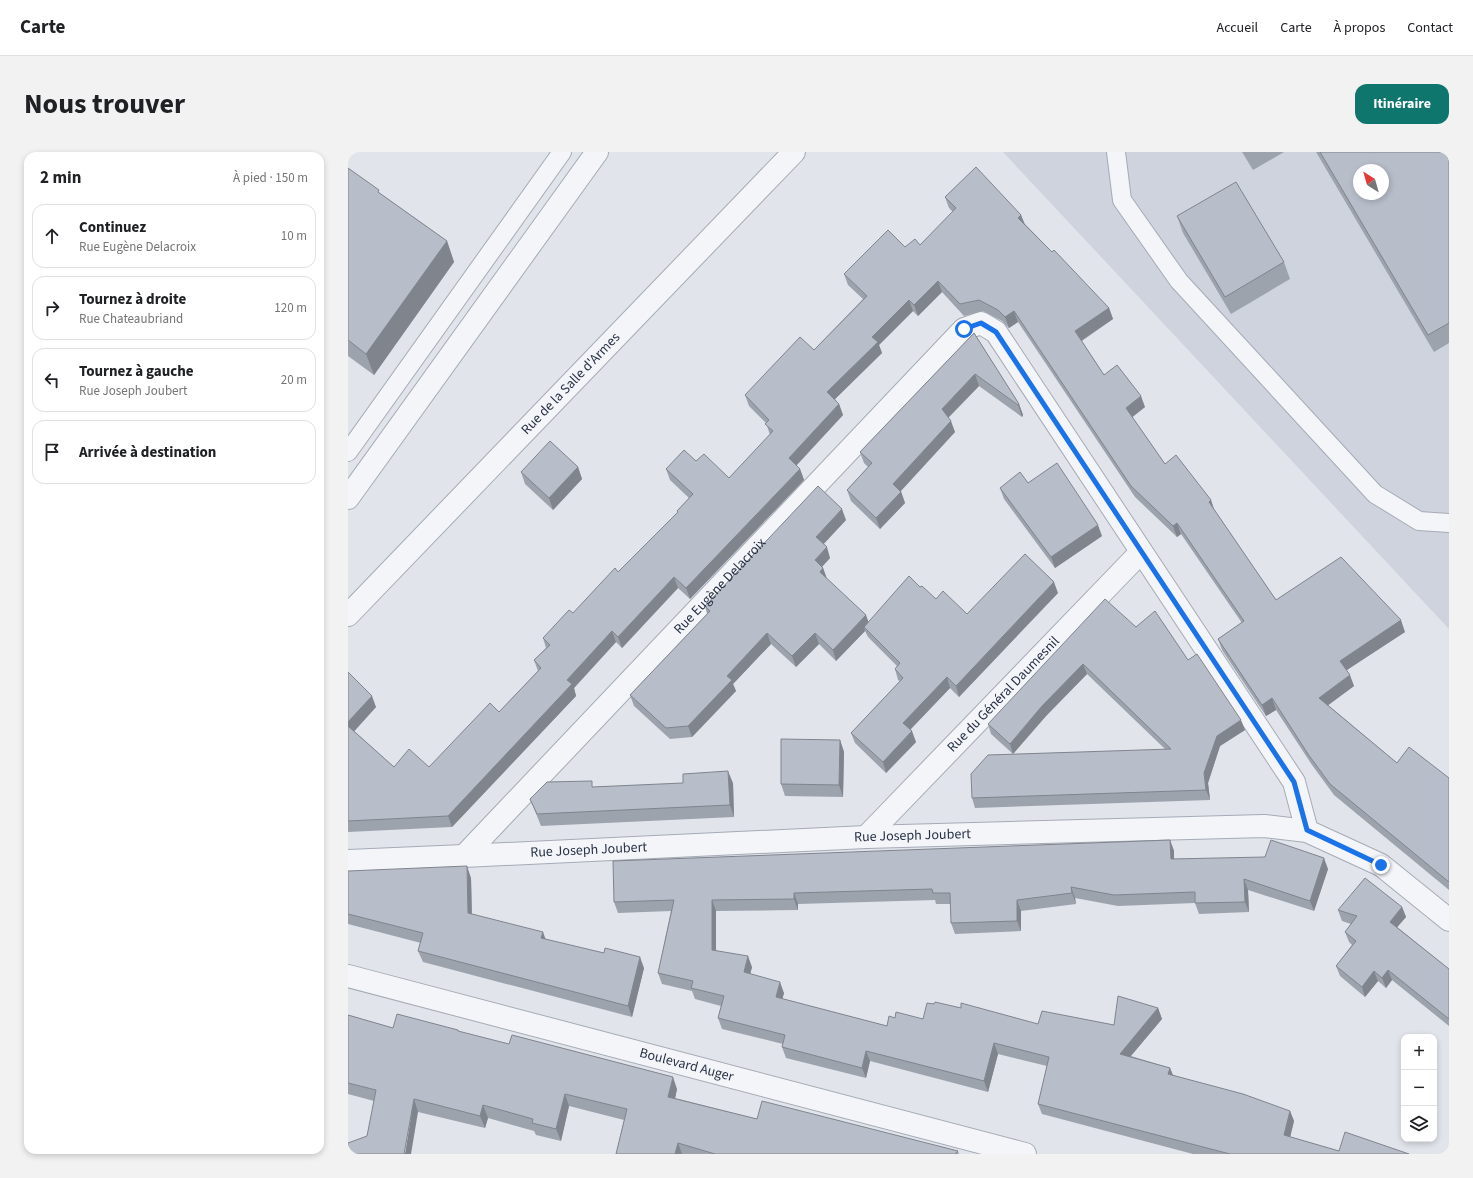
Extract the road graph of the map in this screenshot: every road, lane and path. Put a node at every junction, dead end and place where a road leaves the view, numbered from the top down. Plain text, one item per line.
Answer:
1 (562, 152) edge
2 (597, 152) edge
3 (794, 152) edge
4 (1116, 152) edge
5 (348, 452) edge
6 (348, 498) edge
7 (1449, 523) edge
8 (1141, 552) junction
9 (348, 615) edge
10 (1307, 830) junction
11 (866, 837) junction
12 (464, 856) junction
13 (348, 861) edge
14 (1449, 920) edge
15 (348, 976) edge
16 (1025, 1154) edge

1 - 5 lane
2 - 6 street
3 - 9 street, Rue de la Salle d'Armes
4 - 7 lane
8 - 10 street
8 - 11 street, Rue du Général Daumesnil
8 - 12 street, Rue Eugène Delacroix
10 - 11 street, Rue Joseph Joubert
10 - 14 street, Rue Joseph Joubert
11 - 12 street, Rue Joseph Joubert
12 - 13 street, Rue Joseph Joubert
15 - 16 street, Boulevard Auger

